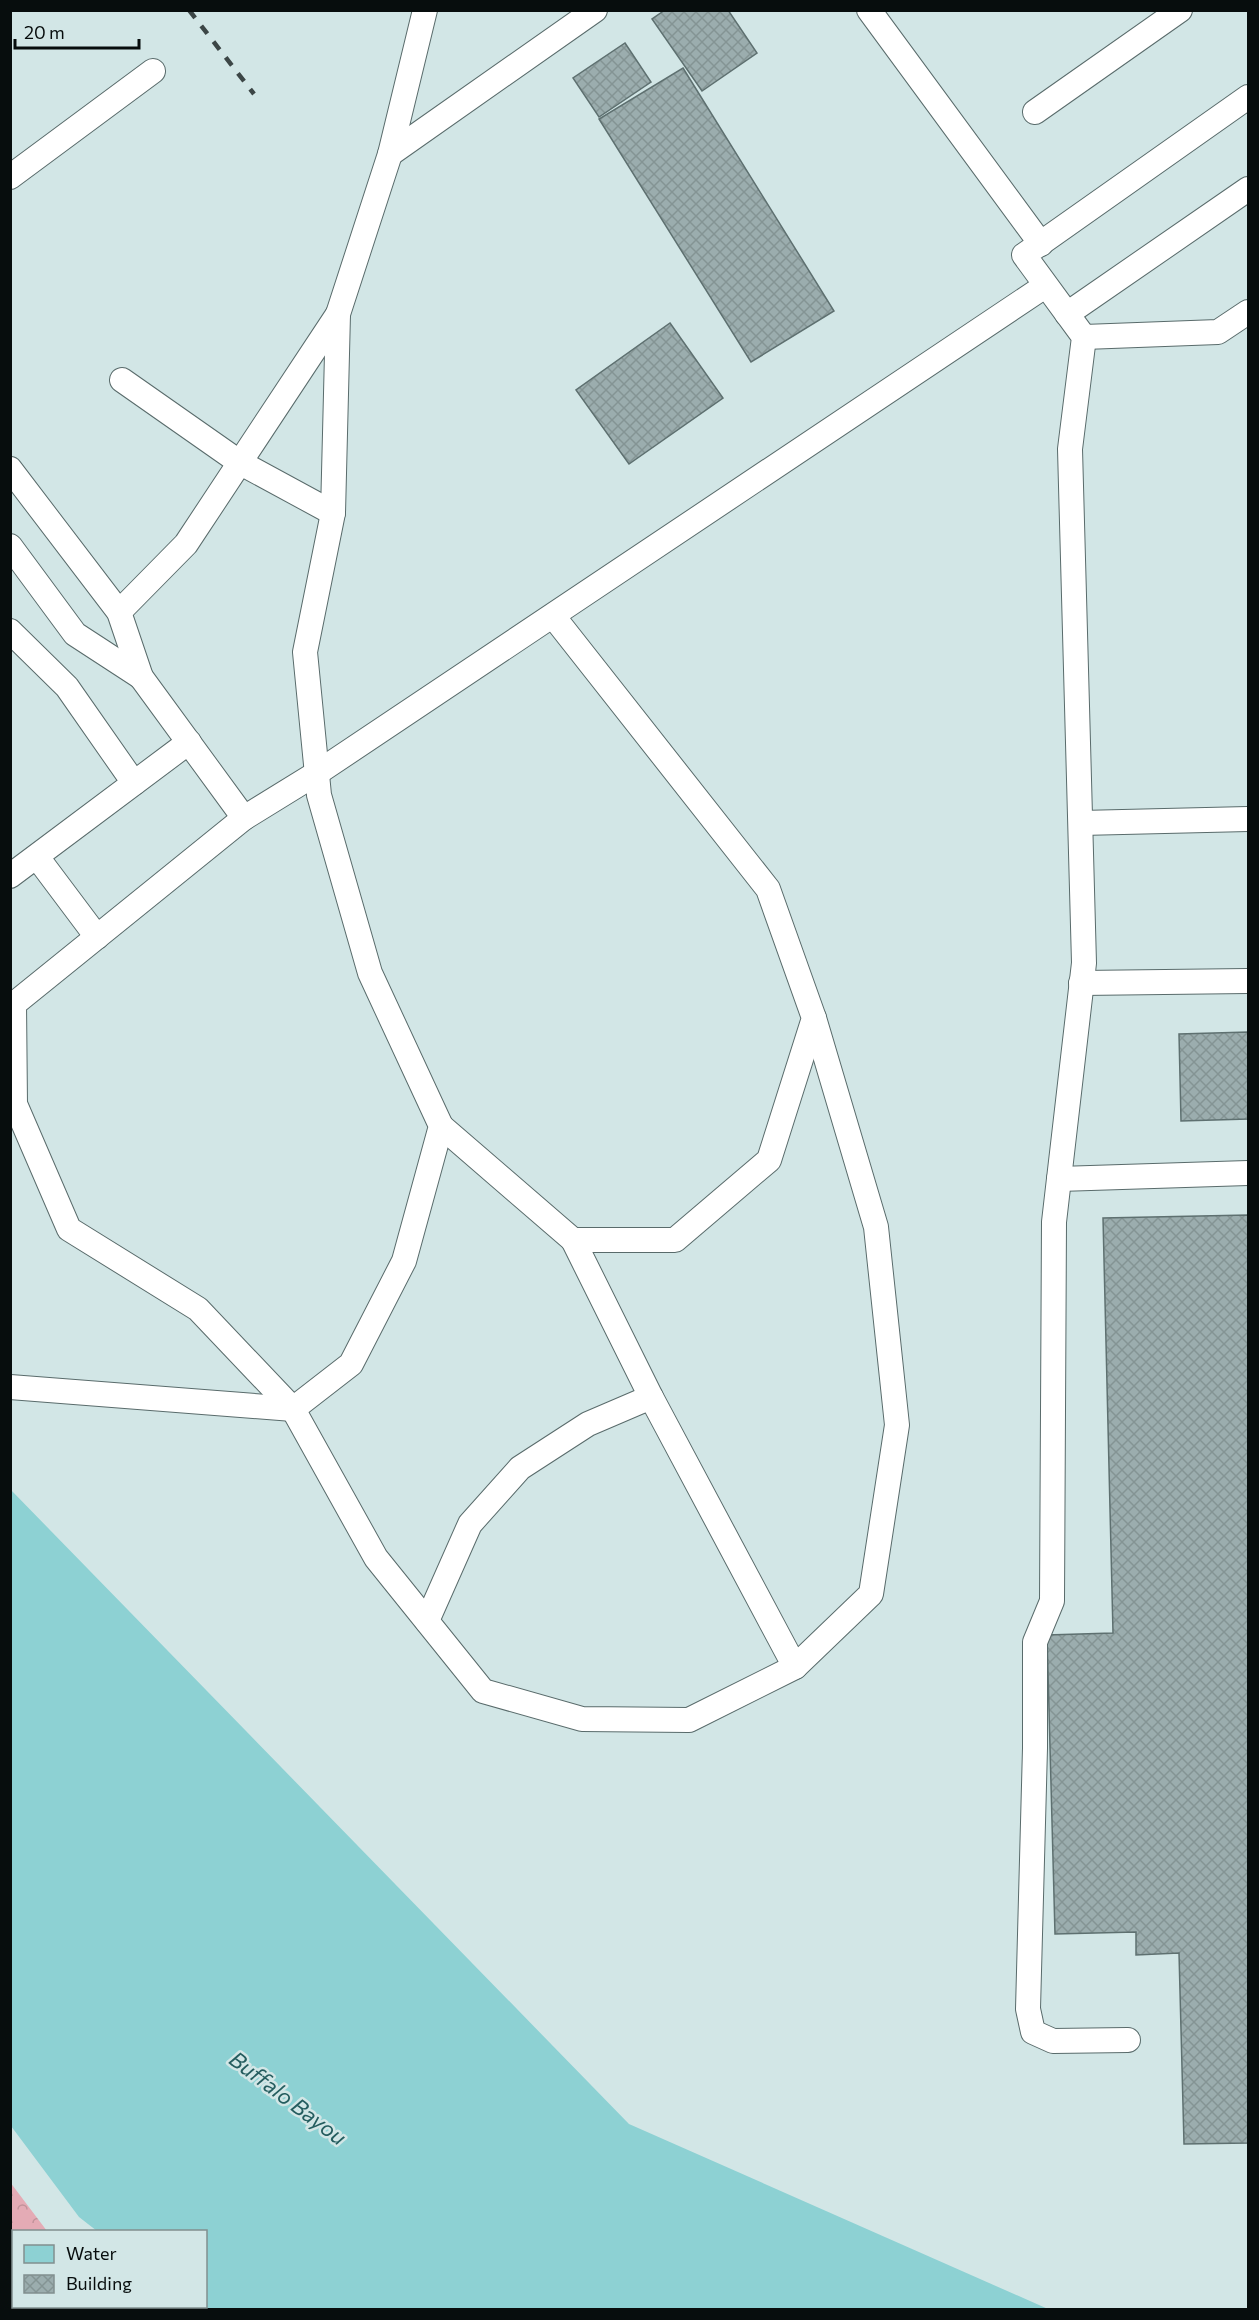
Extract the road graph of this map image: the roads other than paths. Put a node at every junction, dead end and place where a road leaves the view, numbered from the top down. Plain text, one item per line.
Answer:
1 (425, 10) edge
2 (595, 10) edge
3 (869, 10) edge
4 (1180, 10) edge
5 (153, 71) dead end
6 (1248, 98) edge
7 (1035, 112) dead end
8 (390, 154) junction
9 (10, 177) edge
10 (1248, 189) edge
11 (1033, 250) junction
12 (1045, 286) junction
13 (1248, 312) edge
14 (338, 314) junction
15 (1067, 314) junction
16 (1084, 337) junction
17 (122, 380) dead end
18 (239, 462) junction
19 (10, 470) edge
20 (333, 513) junction
21 (10, 546) edge
22 (119, 612) junction
23 (553, 616) junction
24 (10, 631) edge
25 (141, 677) junction
26 (189, 742) junction
27 (317, 773) junction
28 (134, 783) junction
29 (244, 818) junction
30 (1248, 819) edge
31 (1081, 823) junction
32 (37, 856) junction
33 (10, 876) edge
34 (96, 937) junction
35 (1248, 981) edge
36 (1081, 983) junction
37 (814, 1018) junction
38 (441, 1126) junction
39 (1248, 1173) edge
40 (1059, 1179) junction
41 (573, 1240) junction
42 (10, 1387) edge
43 (651, 1397) junction
44 (293, 1409) junction
45 (427, 1622) junction
46 (795, 1667) junction
47 (1128, 2040) dead end

1 - 8 lane
2 - 8 lane
3 - 11 lane
4 - 7 lane
5 - 9 lane
6 - 11 lane
8 - 14 lane
10 - 15 lane
11 - 12 lane
12 - 15 lane
12 - 23 lane
13 - 16 lane
14 - 18 lane
14 - 20 lane
15 - 16 lane
16 - 31 lane
17 - 18 lane
18 - 20 lane
18 - 22 lane
19 - 22 lane
20 - 27 lane
21 - 25 lane
22 - 25 lane
23 - 27 lane
23 - 37 lane
24 - 28 lane
25 - 26 lane
26 - 28 lane
26 - 29 lane
27 - 29 lane
27 - 38 lane
28 - 32 lane
29 - 34 lane
30 - 31 lane
31 - 36 lane
32 - 33 lane
32 - 34 lane
34 - 44 lane
35 - 36 lane
36 - 40 lane
37 - 41 lane
37 - 46 lane
38 - 41 lane
38 - 44 lane
39 - 40 lane
40 - 47 lane
41 - 43 lane
42 - 44 lane
43 - 45 lane
43 - 46 lane
44 - 45 lane
45 - 46 lane

